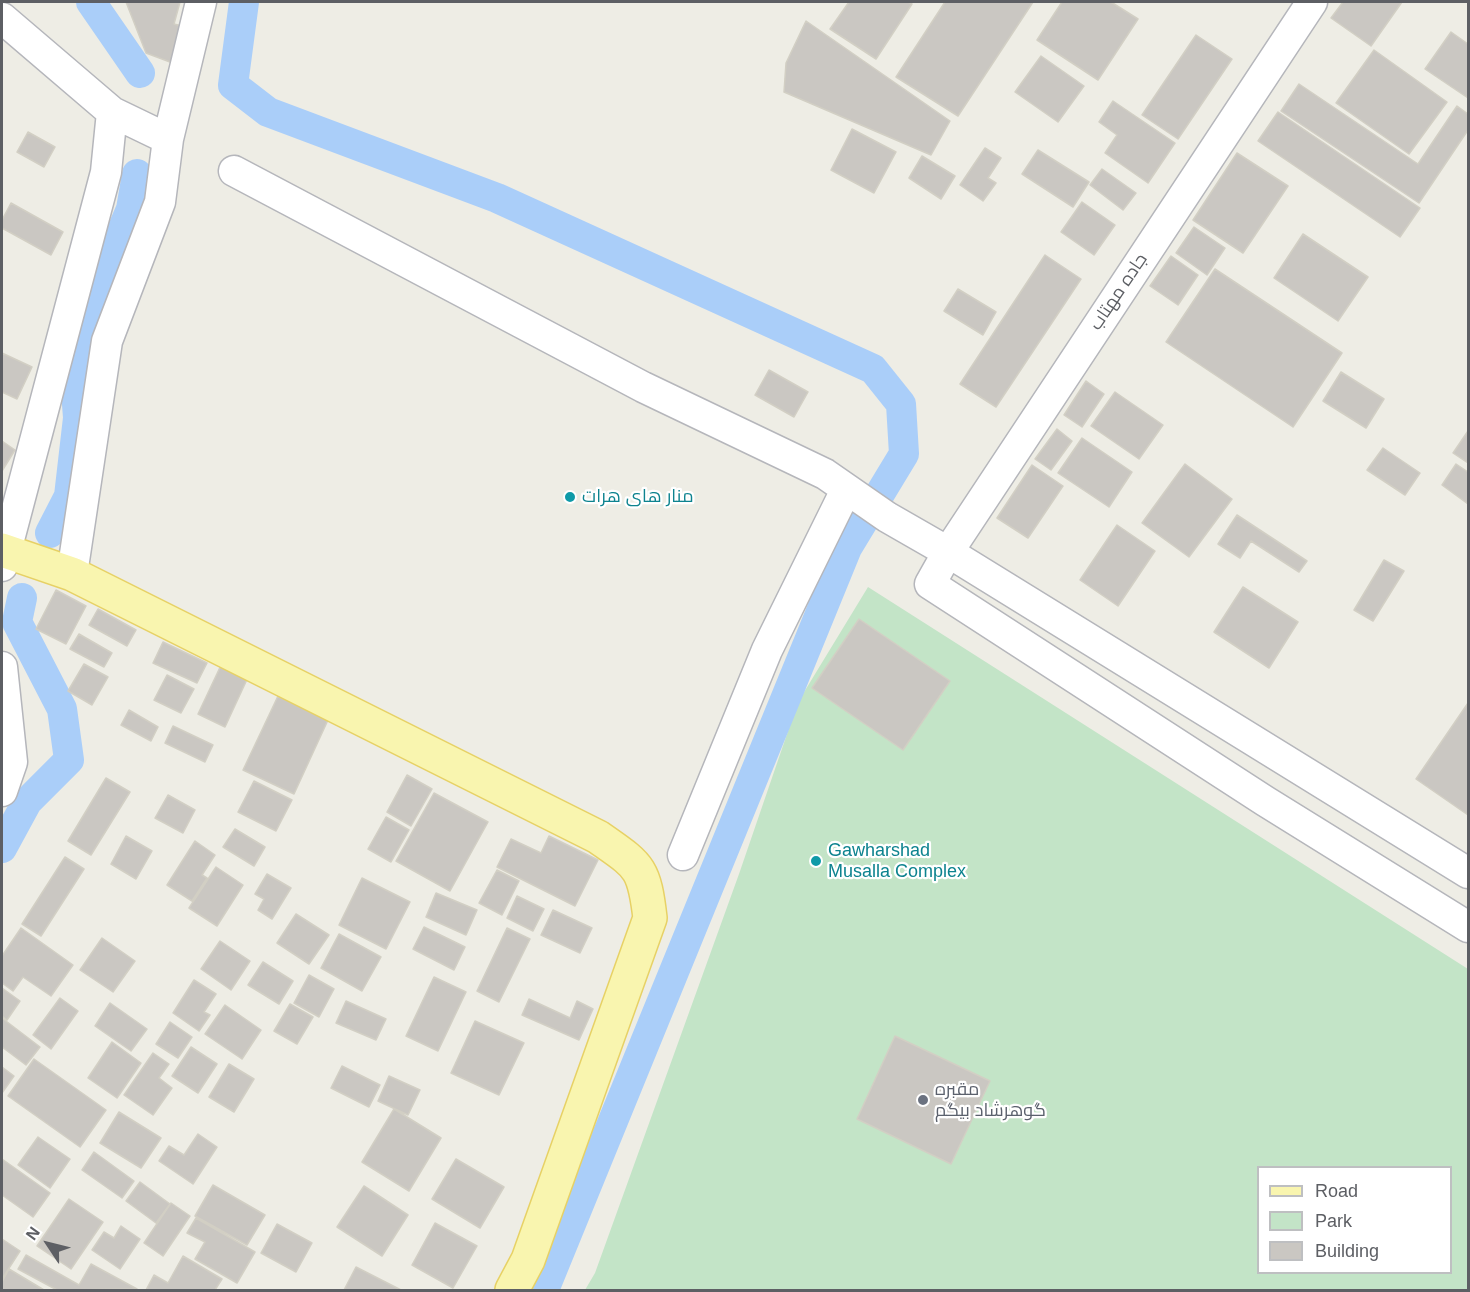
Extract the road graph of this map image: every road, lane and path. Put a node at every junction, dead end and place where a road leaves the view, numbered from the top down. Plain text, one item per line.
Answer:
1 (8, 2) edge
2 (201, 2) edge
3 (1312, 2) edge
4 (2, 11) edge
5 (2, 18) edge
6 (112, 112) junction
7 (168, 138) junction
8 (234, 171) dead end
9 (846, 490) junction
10 (948, 552) junction
11 (3, 556) edge
12 (72, 574) junction
13 (2, 667) edge
14 (2, 791) edge
15 (683, 855) dead end
16 (1468, 873) edge
17 (1468, 927) edge
18 (512, 1290) edge

1 - 4 street
2 - 7 street
3 - 10 street, جاده مهتاب
5 - 6 street
6 - 7 street
6 - 11 street
7 - 12 street
8 - 9 street
9 - 10 street
9 - 15 street
10 - 16 street
10 - 17 street, جاده مهتاب
11 - 12 main road
12 - 18 main road
13 - 14 street

